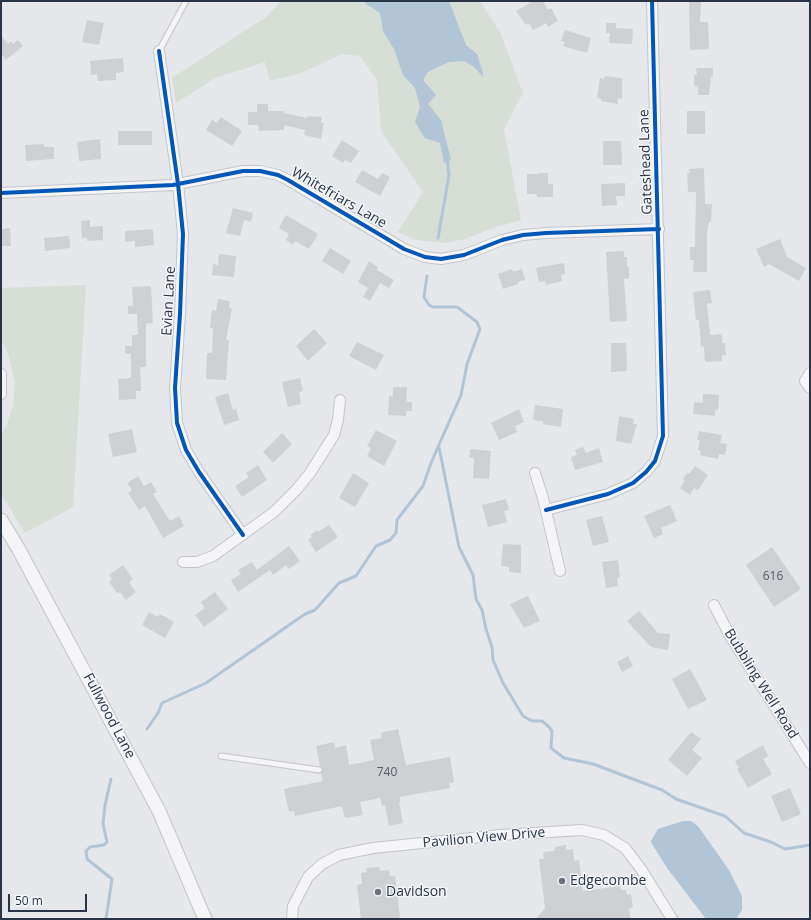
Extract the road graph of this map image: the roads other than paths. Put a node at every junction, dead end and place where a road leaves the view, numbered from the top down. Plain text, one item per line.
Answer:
1 (186, 1) edge
2 (652, 1) edge
3 (159, 51) joint
4 (178, 184) junction
5 (1, 193) edge
6 (659, 229) junction
7 (810, 373) edge
8 (1, 374) edge
9 (810, 388) edge
10 (1, 394) edge
11 (340, 400) dead end
12 (535, 473) dead end
13 (546, 510) junction
14 (1, 520) edge
15 (243, 535) junction
16 (183, 562) dead end
17 (560, 571) dead end
18 (714, 604) dead end
19 (221, 756) dead end
20 (810, 763) edge
21 (319, 770) dead end
22 (205, 919) edge
23 (292, 919) edge
24 (672, 919) edge

1 - 3 lane
2 - 6 street, Gateshead Lane
3 - 4 street, Evian Lane
4 - 5 street, Whitefriars Lane
4 - 6 street, Whitefriars Lane
4 - 15 street, Evian Lane
6 - 13 street, Gateshead Lane
7 - 9 street
8 - 10 street
11 - 15 street
12 - 13 street
13 - 17 street
14 - 22 street, Fullwood Lane
15 - 16 street
18 - 20 street, Bubbling Well Road
19 - 21 lane
23 - 24 street, Pavilion View Drive

